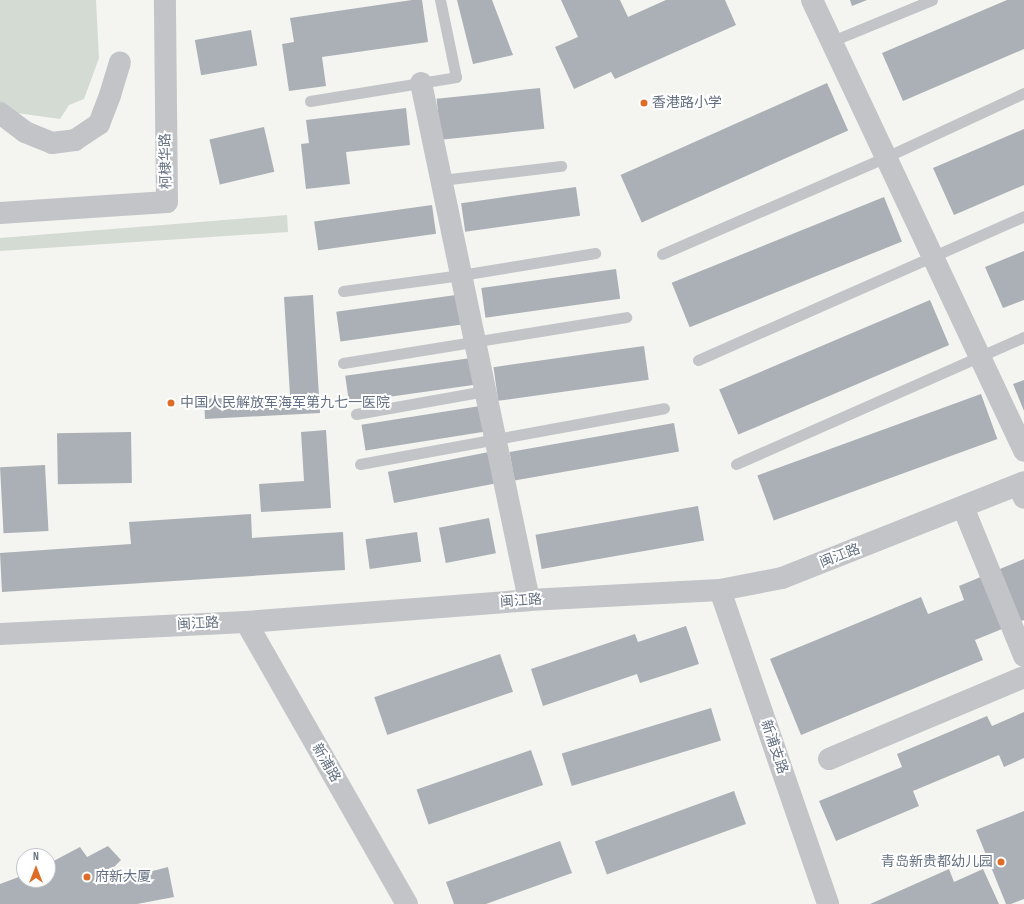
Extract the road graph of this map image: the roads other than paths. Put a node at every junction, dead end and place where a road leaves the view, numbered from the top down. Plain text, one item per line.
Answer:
1 (165, 0) edge
2 (440, 0) edge
3 (812, 0) edge
4 (932, 0) edge
5 (832, 41) junction
6 (120, 62) dead end
7 (420, 83) junction
8 (1024, 93) edge
9 (310, 101) dead end
10 (0, 113) edge
11 (886, 157) junction
12 (561, 166) dead end
13 (441, 180) junction
14 (0, 213) edge
15 (1024, 216) edge
16 (595, 253) dead end
17 (662, 254) dead end
18 (932, 255) junction
19 (460, 275) junction
20 (343, 291) dead end
21 (626, 317) dead end
22 (1024, 337) edge
23 (474, 342) junction
24 (980, 356) junction
25 (698, 360) dead end
26 (343, 363) dead end
27 (485, 391) junction
28 (664, 408) dead end
29 (356, 414) dead end
30 (495, 439) junction
31 (1024, 451) edge
32 (360, 464) dead end
33 (736, 464) dead end
34 (1022, 488) edge
35 (963, 507) junction
36 (720, 590) junction
37 (529, 600) junction
38 (246, 622) junction
39 (0, 634) edge
40 (1024, 656) edge
41 (1024, 677) edge
42 (829, 759) dead end
43 (407, 904) edge
44 (828, 904) edge

1 - 14 street, 柯棣华路
2 - 7 lane
3 - 5 street
4 - 5 lane
5 - 11 street
6 - 10 street
7 - 9 lane
7 - 13 street
8 - 11 lane
11 - 17 lane
11 - 18 street
12 - 13 lane
13 - 19 street
15 - 18 lane
16 - 19 lane
18 - 24 street
18 - 25 lane
19 - 20 lane
19 - 23 street
21 - 23 lane
22 - 24 lane
23 - 26 lane
23 - 27 street
24 - 31 street
24 - 33 lane
27 - 29 lane
27 - 30 street
28 - 30 lane
30 - 32 lane
30 - 37 street
34 - 35 street, 闽江路
35 - 36 street, 闽江路
35 - 40 street
36 - 37 street, 闽江路
36 - 44 street, 新浦支路
37 - 38 street, 闽江路
38 - 39 street, 闽江路
38 - 43 street, 新浦路
41 - 42 street

